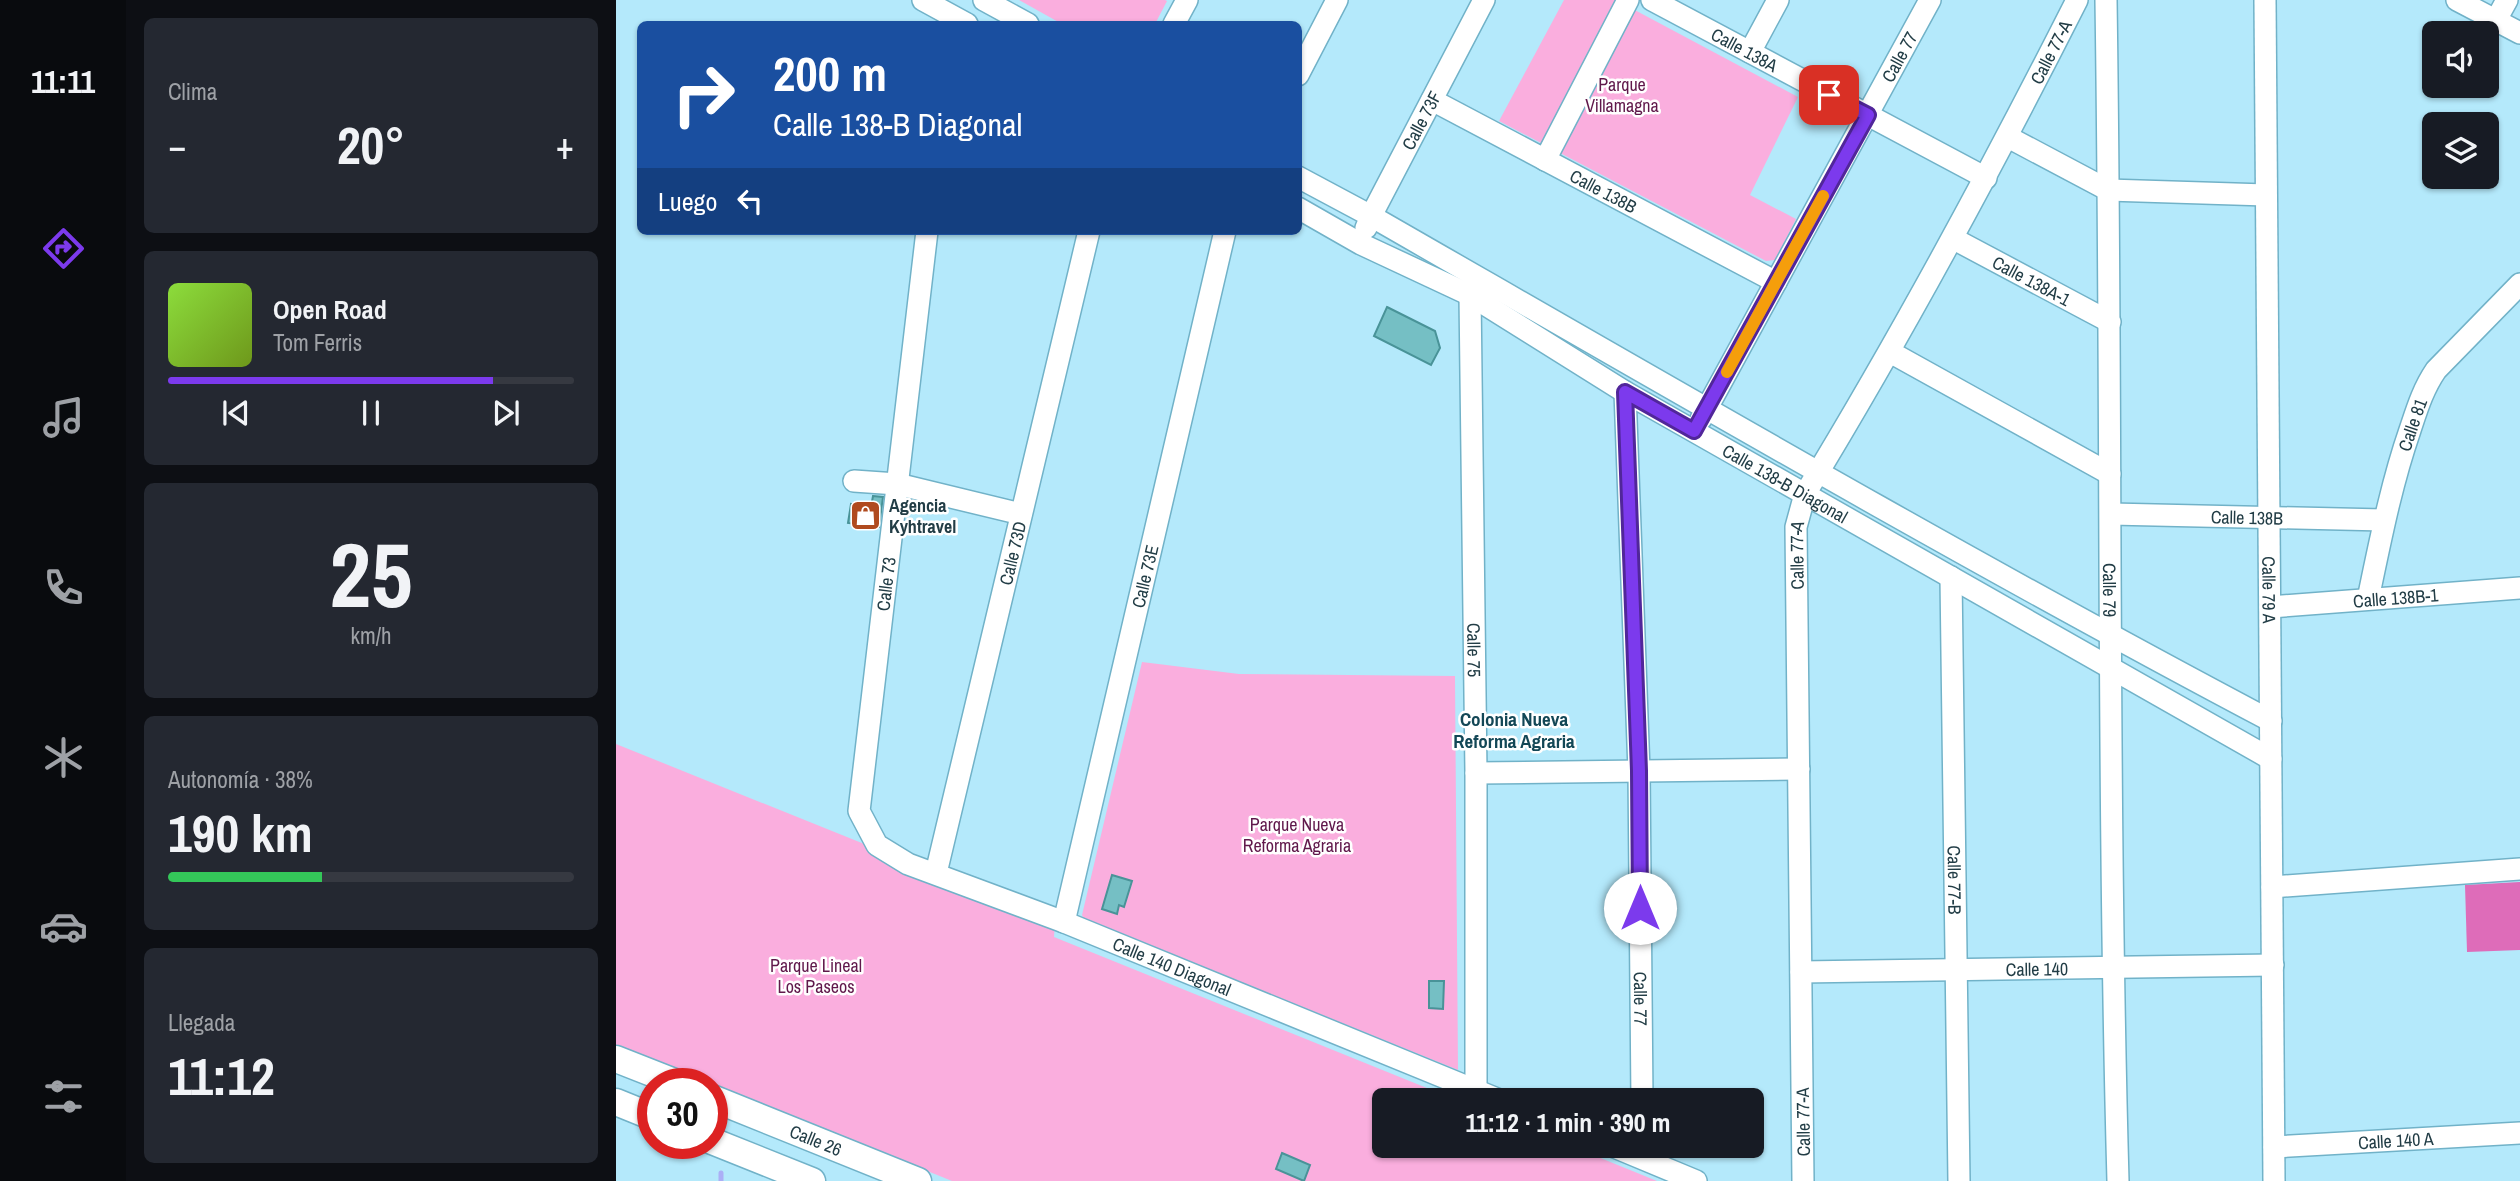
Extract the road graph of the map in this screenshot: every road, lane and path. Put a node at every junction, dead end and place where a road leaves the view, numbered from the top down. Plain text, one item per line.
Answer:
1 (923, 0) edge
2 (984, 0) edge
3 (1187, 0) edge
4 (1337, 0) edge
5 (1484, 0) edge
6 (1628, 0) edge
7 (1652, 0) edge
8 (1778, 0) edge
9 (1930, 0) edge
10 (2077, 0) edge
11 (2106, 0) edge
12 (2265, 0) edge
13 (2457, 0) edge
14 (2507, 0) edge
15 (956, 16) edge
16 (2496, 20) junction
17 (1022, 21) edge
18 (1176, 21) edge
19 (2520, 33) edge
20 (1750, 52) junction
21 (1302, 67) edge
22 (1432, 100) junction
23 (1868, 115) junction
24 (2008, 137) junction
25 (1545, 160) junction
26 (1986, 178) junction
27 (1302, 179) edge
28 (2108, 190) junction
29 (2266, 195) junction
30 (1302, 210) edge
31 (1371, 216) junction
32 (927, 235) edge
33 (1087, 235) edge
34 (1224, 235) edge
35 (1954, 239) junction
36 (1361, 244) junction
37 (1776, 282) junction
38 (2520, 284) edge
39 (1470, 295) junction
40 (2110, 322) junction
41 (1890, 352) junction
42 (1625, 392) junction
43 (1707, 408) junction
44 (1694, 431) junction
45 (1817, 474) junction
46 (2110, 474) junction
47 (855, 481) dead end
48 (897, 484) junction
49 (1805, 494) junction
50 (1021, 513) junction
51 (2111, 514) junction
52 (2269, 518) junction
53 (2385, 520) junction
54 (1951, 577) junction
55 (2520, 588) edge
56 (2368, 599) junction
57 (2270, 607) junction
58 (2108, 635) junction
59 (2109, 668) junction
60 (2271, 721) junction
61 (2271, 759) junction
62 (1799, 769) junction
63 (1639, 771) junction
64 (1476, 773) junction
65 (859, 811) joint
66 (2520, 869) edge
67 (936, 873) junction
68 (2272, 887) junction
69 (1064, 922) junction
70 (2273, 965) junction
71 (2112, 967) junction
72 (1956, 970) junction
73 (1801, 972) junction
74 (616, 1059) edge
75 (639, 1068) edge
76 (1471, 1088) edge
77 (1476, 1088) edge
78 (1642, 1088) edge
79 (616, 1102) edge
80 (728, 1104) edge
81 (637, 1111) edge
82 (2520, 1133) edge
83 (728, 1147) edge
84 (2274, 1147) junction
85 (1652, 1158) edge
86 (812, 1181) edge
87 (918, 1181) edge
88 (1696, 1181) edge
89 (1803, 1181) edge
90 (1959, 1181) edge
91 (2118, 1181) edge
92 (2274, 1181) edge

1 - 15 street
2 - 17 street
3 - 18 street
4 - 21 street
5 - 22 street, Calle 73F
6 - 25 street
7 - 20 street, Calle 138A
8 - 20 street
9 - 23 street, Calle 77
10 - 24 street, Calle 77-A
11 - 28 street, Calle 79
12 - 29 street, Calle 79 A
13 - 16 street
14 - 16 street
16 - 19 street
20 - 23 street, Calle 138A
22 - 25 street, Calle 138B
22 - 31 street, Calle 73F
23 - 26 street, Calle 138A
23 - 37 street, Calle 77
24 - 26 street, Calle 77-A
24 - 28 street
25 - 37 street, Calle 138B
26 - 35 street, Calle 77-A
27 - 31 street, Calle 138-B Diagonal
28 - 29 street
28 - 40 street, Calle 79
29 - 52 street, Calle 79 A
30 - 36 street, Calle 138-B Diagonal
31 - 36 street, Calle 73F
31 - 43 street, Calle 138-B Diagonal
32 - 48 street, Calle 73
33 - 50 street, Calle 73D
34 - 69 street, Calle 73E
35 - 40 street, Calle 138A-1
35 - 41 street, Calle 77-A
36 - 39 street, Calle 138-B Diagonal
37 - 43 street, Calle 77
38 - 53 street, Calle 81
39 - 42 street, Calle 138-B Diagonal
39 - 64 street, Calle 75
40 - 46 street, Calle 79
41 - 45 street, Calle 77-A
41 - 46 street
42 - 44 street, Calle 138-B Diagonal
42 - 63 street, Calle 77
43 - 44 street, Calle 77
43 - 45 street, Calle 138-B Diagonal
44 - 49 street, Calle 138-B Diagonal
45 - 49 street, Calle 77-A
45 - 58 street, Calle 138-B Diagonal
46 - 51 street, Calle 79
47 - 48 street
48 - 50 street
48 - 65 street, Calle 73
49 - 54 street, Calle 138-B Diagonal
49 - 62 street, Calle 77-A
50 - 67 street, Calle 73D
51 - 52 street, Calle 138B
51 - 58 street, Calle 79
52 - 53 street, Calle 138B
52 - 57 street, Calle 79 A
53 - 56 street, Calle 81
54 - 59 street, Calle 138-B Diagonal
54 - 72 street, Calle 77-B
55 - 56 street, Calle 138B-1
56 - 57 street, Calle 138B-1
57 - 60 street, Calle 79 A
58 - 59 street, Calle 79
58 - 60 street, Calle 138-B Diagonal
59 - 61 street, Calle 138-B Diagonal
59 - 71 street, Calle 79
60 - 61 street, Calle 79 A
61 - 68 street, Calle 79 A
62 - 63 street
62 - 73 street, Calle 77-A
63 - 64 street
63 - 78 street, Calle 77
64 - 77 street, Calle 75
65 - 67 street, Calle 140 Diagonal
66 - 68 street
67 - 69 street, Calle 140 Diagonal
68 - 70 street, Calle 79 A
69 - 76 street, Calle 140 Diagonal
70 - 71 street, Calle 140
70 - 84 street, Calle 79 A
71 - 72 street, Calle 140
71 - 91 street, Calle 79
72 - 73 street, Calle 140
72 - 90 street, Calle 77-B
73 - 89 street, Calle 77-A
74 - 75 main road
79 - 81 main road
80 - 87 main road, Calle 26
82 - 84 street, Calle 140 A
83 - 86 main road
84 - 92 street, Calle 79 A
85 - 88 street

